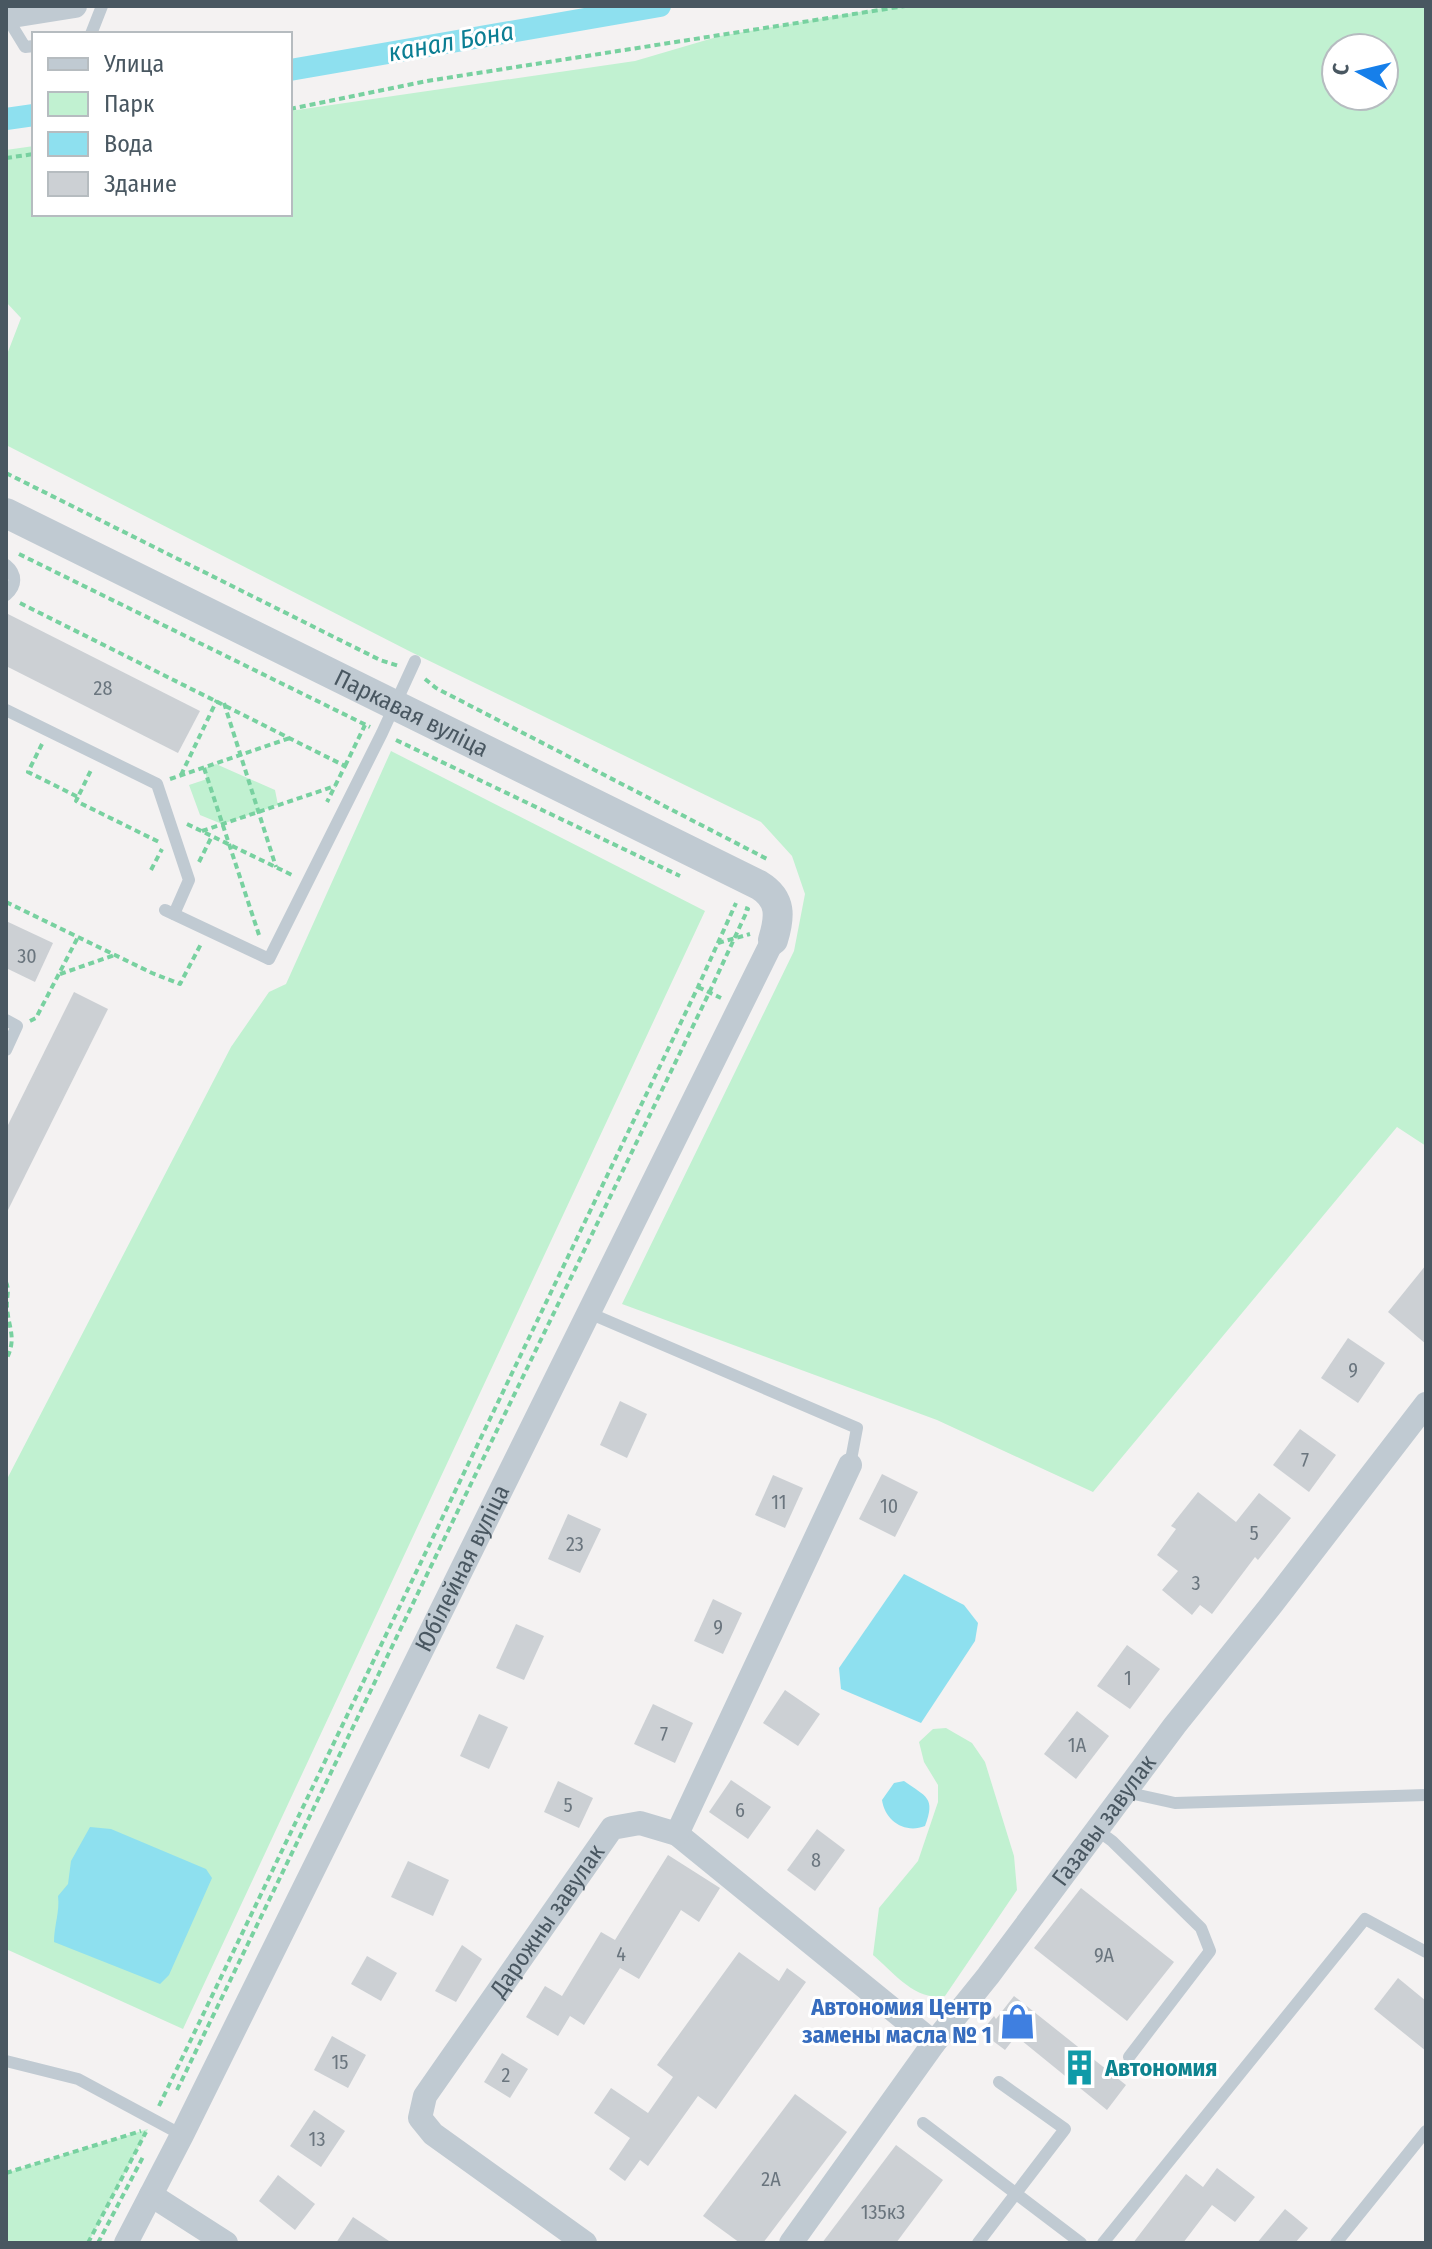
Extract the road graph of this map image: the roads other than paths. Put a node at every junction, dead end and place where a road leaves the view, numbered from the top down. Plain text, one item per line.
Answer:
1 (75, 6) edge
2 (102, 6) edge
3 (6, 20) edge
4 (92, 32) edge
5 (32, 46) edge
6 (6, 513) edge
7 (6, 565) edge
8 (15, 594) edge
9 (415, 661) dead end
10 (396, 703) junction
11 (6, 710) edge
12 (764, 936) joint
13 (12, 1023) edge
14 (6, 1050) edge
15 (589, 1313) junction
16 (1426, 1404) edge
17 (850, 1465) joint
18 (1125, 1792) junction
19 (1426, 1795) edge
20 (1097, 1830) junction
21 (677, 1834) junction
22 (1426, 1952) edge
23 (934, 2043) junction
24 (1129, 2057) dead end
25 (6, 2061) edge
26 (999, 2082) dead end
27 (923, 2123) dead end
28 (165, 2126) junction
29 (1426, 2131) edge
30 (151, 2195) junction
31 (1017, 2195) junction
32 (126, 2243) edge
33 (226, 2243) edge
34 (585, 2243) edge
35 (791, 2243) edge
36 (978, 2243) edge
37 (1081, 2243) edge
38 (1103, 2243) edge
39 (1336, 2243) edge

1 - 3 street
2 - 4 lane
3 - 5 lane
6 - 10 street, Паркавая вуліца
7 - 8 lane
9 - 10 lane
10 - 11 lane
10 - 12 street, Паркавая вуліца
12 - 15 street, Юбілейная вуліца
13 - 14 lane
15 - 17 lane
15 - 28 street, Юбілейная вуліца
16 - 18 street, Газавы завулак
17 - 21 street
18 - 19 lane
18 - 20 street, Газавы завулак
20 - 23 street, Газавы завулак
20 - 24 lane
21 - 23 street
21 - 34 street, Дарожны завулак
22 - 38 lane
23 - 35 street, Газавы завулак
25 - 28 lane
26 - 31 lane
27 - 31 lane
28 - 30 street, Юбілейная вуліца
29 - 39 lane
30 - 32 street, Юбілейная вуліца
30 - 33 street
31 - 36 lane
31 - 37 lane

